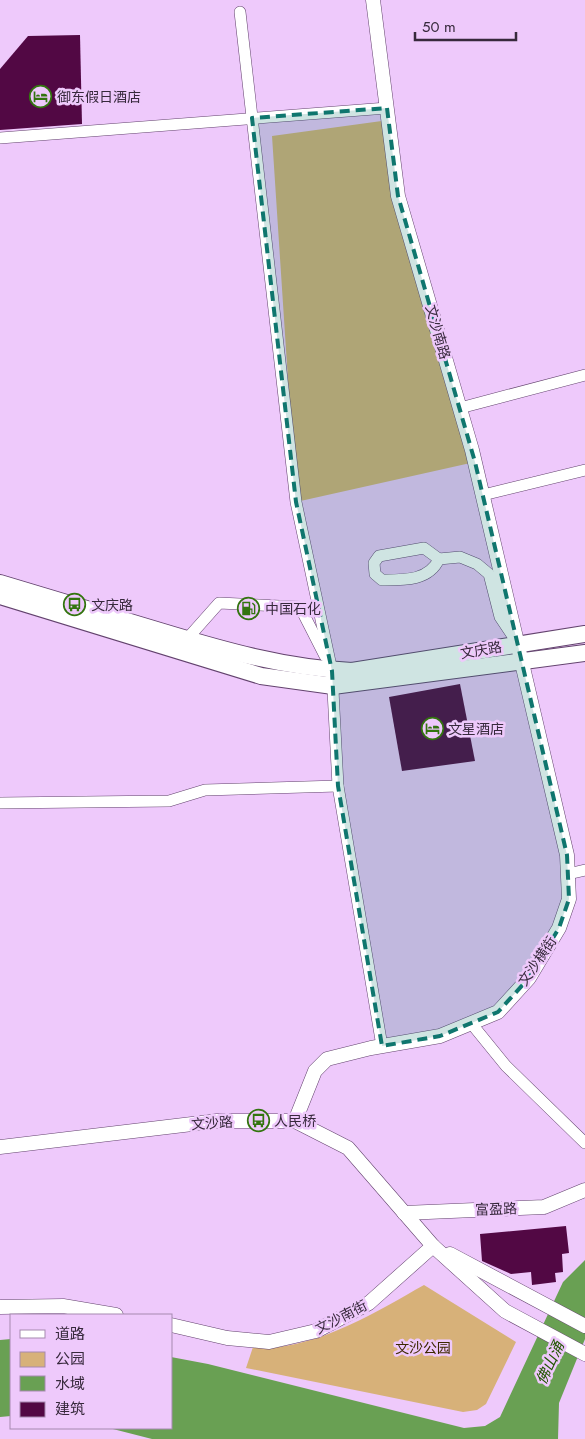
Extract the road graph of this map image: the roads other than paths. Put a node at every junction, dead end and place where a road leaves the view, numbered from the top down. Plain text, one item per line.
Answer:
1 (373, 0) edge
2 (240, 12) dead end
3 (387, 108) junction
4 (252, 118) junction
5 (0, 138) edge
6 (585, 375) edge
7 (460, 408) junction
8 (585, 470) edge
9 (483, 495) junction
10 (438, 559) junction
11 (0, 583) edge
12 (0, 596) edge
13 (585, 634) edge
14 (187, 639) junction
15 (518, 644) junction
16 (585, 653) edge
17 (522, 661) junction
18 (333, 678) junction
19 (338, 786) junction
20 (0, 803) edge
21 (585, 870) edge
22 (568, 874) junction
23 (471, 1023) junction
24 (382, 1046) junction
25 (295, 1121) junction
26 (585, 1143) edge
27 (0, 1147) edge
28 (585, 1190) edge
29 (404, 1213) junction
30 (433, 1246) junction
31 (0, 1307) edge
32 (110, 1314) edge
33 (172, 1325) edge
34 (585, 1326) edge
35 (585, 1354) edge

1 - 3 street, 文沙南路
2 - 4 street
3 - 4 street
3 - 7 street, 文沙南路
4 - 5 street
4 - 18 street
6 - 7 street
7 - 9 street, 文沙南路
8 - 9 street
9 - 15 street, 文沙南路
10 - 10 street
10 - 15 street
11 - 14 main road, 文庆路
12 - 18 main road, 文庆路
13 - 15 main road, 文庆路
14 - 18 main road, 文庆路
14 - 18 street
15 - 17 street, 文沙南路
15 - 18 main road, 文庆路
16 - 17 main road, 文庆路
17 - 18 main road, 文庆路
17 - 22 street, 文沙横街
18 - 19 street
19 - 20 street
19 - 24 street
21 - 22 street
22 - 23 street, 文沙横街
23 - 24 street, 文沙横街
23 - 26 street
24 - 25 street, 文沙横街
25 - 27 street, 文沙路
25 - 29 street, 文沙路
28 - 29 street, 富盈路
29 - 30 street, 文沙路
30 - 33 street, 文沙南街
30 - 34 street, 文沙路
30 - 35 street, 文沙路
31 - 32 street

